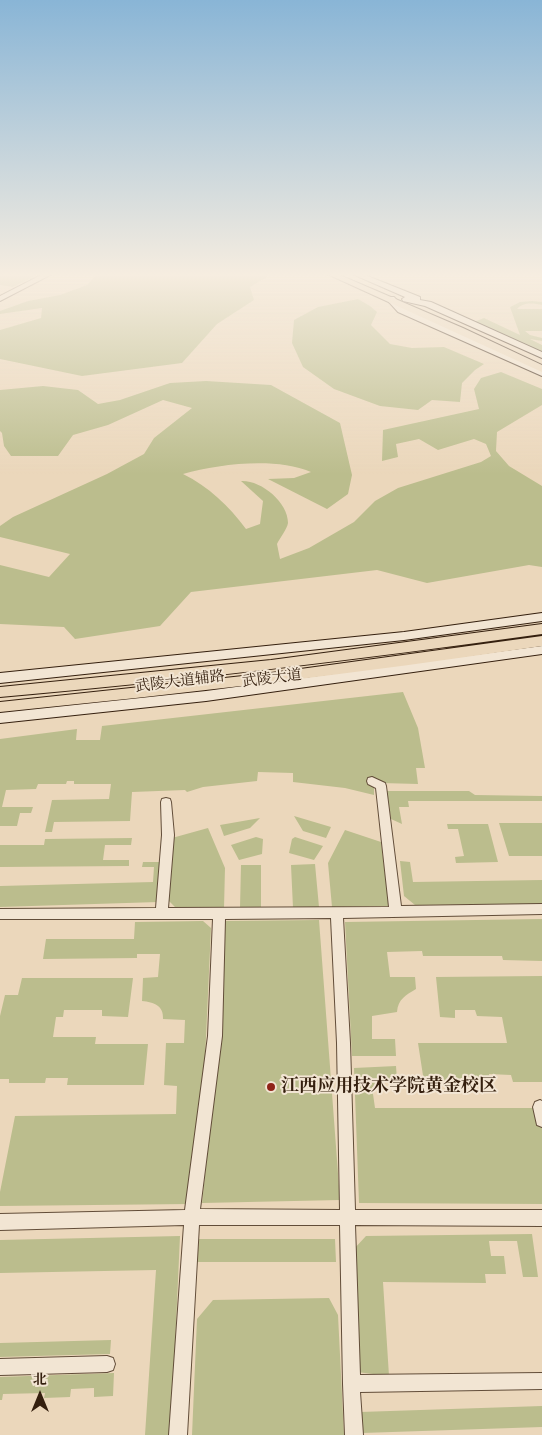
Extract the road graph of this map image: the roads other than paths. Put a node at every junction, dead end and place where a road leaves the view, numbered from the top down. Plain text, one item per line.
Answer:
1 (468, 340) edge
2 (479, 340) edge
3 (494, 340) edge
4 (506, 340) edge
5 (509, 340) edge
6 (520, 352) junction
7 (542, 355) edge
8 (542, 362) edge
9 (542, 369) edge
10 (542, 373) edge
11 (542, 617) edge
12 (487, 625) junction
13 (542, 629) edge
14 (542, 641) edge
15 (448, 642) junction
16 (542, 650) edge
17 (462, 654) junction
18 (511, 655) junction
19 (169, 662) junction
20 (228, 669) junction
21 (0, 678) edge
22 (244, 682) junction
23 (0, 692) edge
24 (206, 696) junction
25 (0, 706) edge
26 (0, 718) edge
27 (372, 781) dead end
28 (166, 802) dead end
29 (542, 909) edge
30 (337, 912) junction
31 (396, 912) junction
32 (162, 913) junction
33 (219, 913) junction
34 (0, 914) edge
35 (192, 1217) junction
36 (348, 1218) junction
37 (542, 1218) edge
38 (0, 1222) edge
39 (106, 1364) dead end
40 (0, 1367) edge
41 (542, 1381) edge
42 (351, 1384) junction
43 (178, 1435) edge
44 (354, 1435) edge

1 - 10 street
2 - 9 main road
3 - 6 main road
4 - 6 street
5 - 7 street
6 - 8 main road
11 - 12 street, 武陵大道辅路
12 - 15 street
12 - 19 street, 武陵大道辅路
13 - 15 main road, 武陵大道
14 - 17 main road, 武陵大道
15 - 20 main road, 武陵大道
16 - 18 street, 武陵大道辅路
17 - 18 street
17 - 22 main road, 武陵大道
18 - 24 street, 武陵大道辅路
19 - 20 street
19 - 21 street, 武陵大道辅路
20 - 23 main road, 武陵大道
22 - 24 street
22 - 25 main road, 武陵大道
24 - 26 street, 武陵大道辅路
27 - 31 street
28 - 32 street
29 - 31 street
30 - 31 street
30 - 33 street
30 - 36 street
32 - 33 street
32 - 34 street
33 - 35 street
35 - 36 street
35 - 38 street
35 - 43 street
36 - 37 street
36 - 42 street
39 - 40 street
41 - 42 street
42 - 44 street

